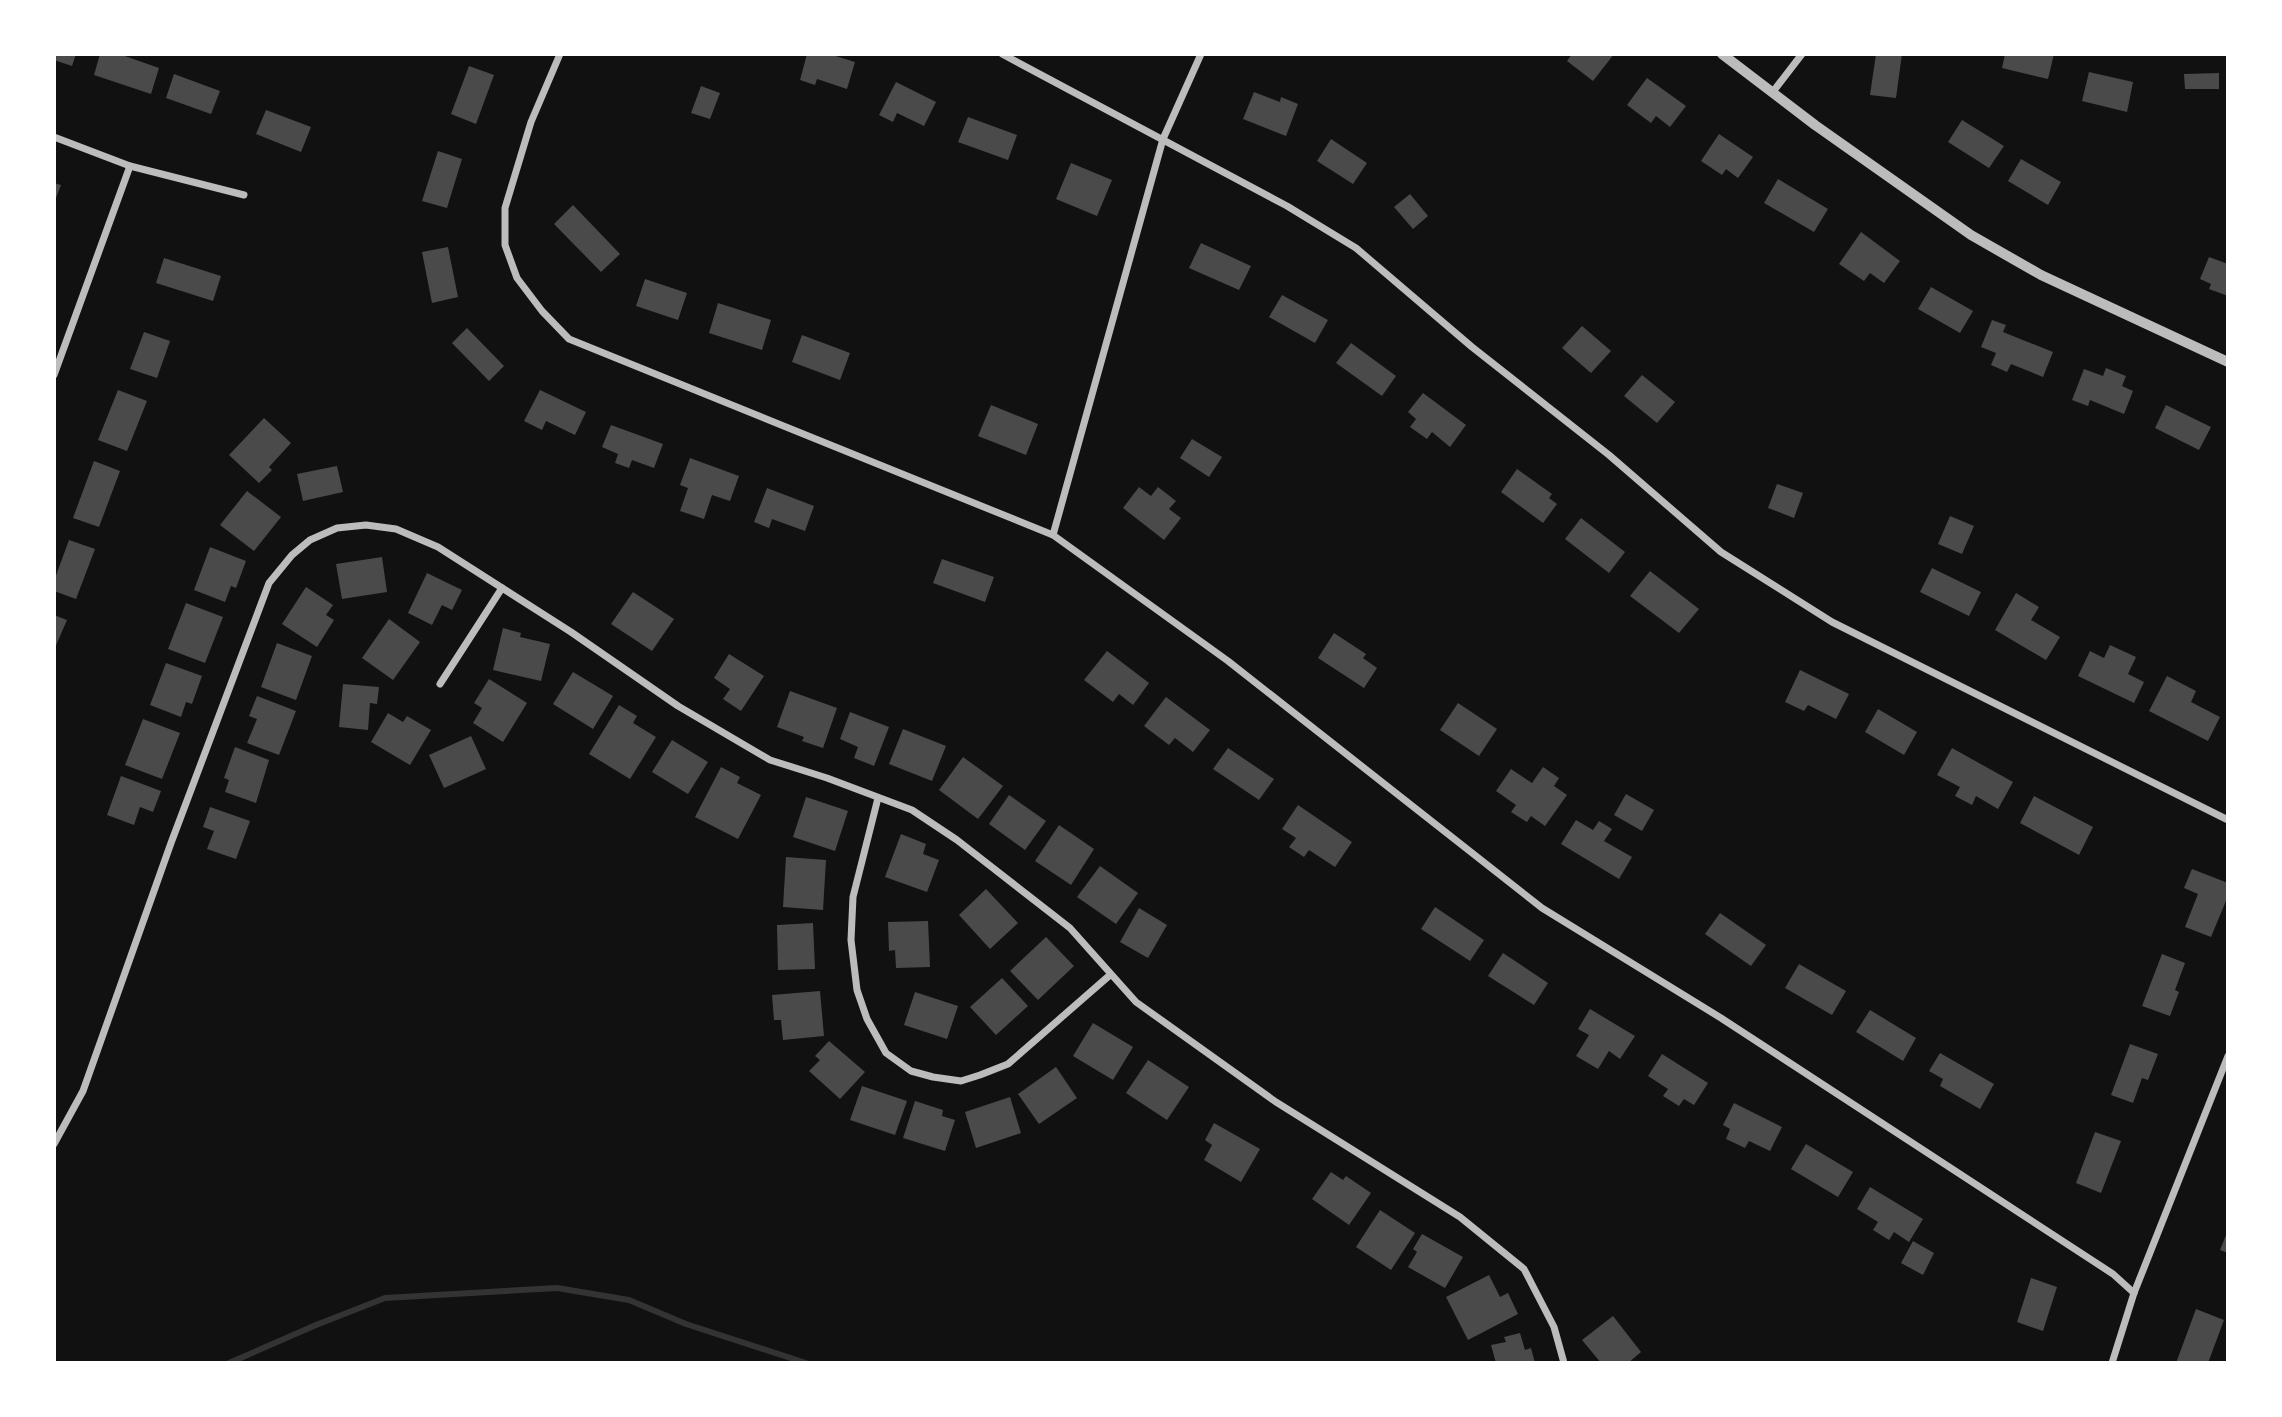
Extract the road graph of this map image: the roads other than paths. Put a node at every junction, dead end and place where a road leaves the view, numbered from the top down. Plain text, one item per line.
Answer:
1 (560, 54) edge
2 (1002, 54) edge
3 (1201, 54) edge
4 (1722, 54) edge
5 (1802, 54) edge
6 (1772, 93) junction
7 (54, 136) edge
8 (1164, 139) junction
9 (130, 166) junction
10 (244, 195) dead end
11 (2228, 362) edge
12 (54, 375) edge
13 (1053, 535) junction
14 (502, 588) junction
15 (440, 684) dead end
16 (878, 797) junction
17 (2228, 820) edge
18 (1110, 975) junction
19 (2228, 1056) edge
20 (54, 1144) edge
21 (2134, 1293) junction
22 (1564, 1363) edge
23 (2112, 1363) edge

1 - 13 street
2 - 8 street
3 - 8 street
4 - 6 street
5 - 6 street
6 - 11 street
7 - 9 street
8 - 13 street
8 - 17 street
9 - 10 street
9 - 12 street
13 - 21 street
14 - 15 street
14 - 16 street
14 - 20 street
16 - 18 street
16 - 18 street
18 - 22 street
19 - 21 street
21 - 23 street

